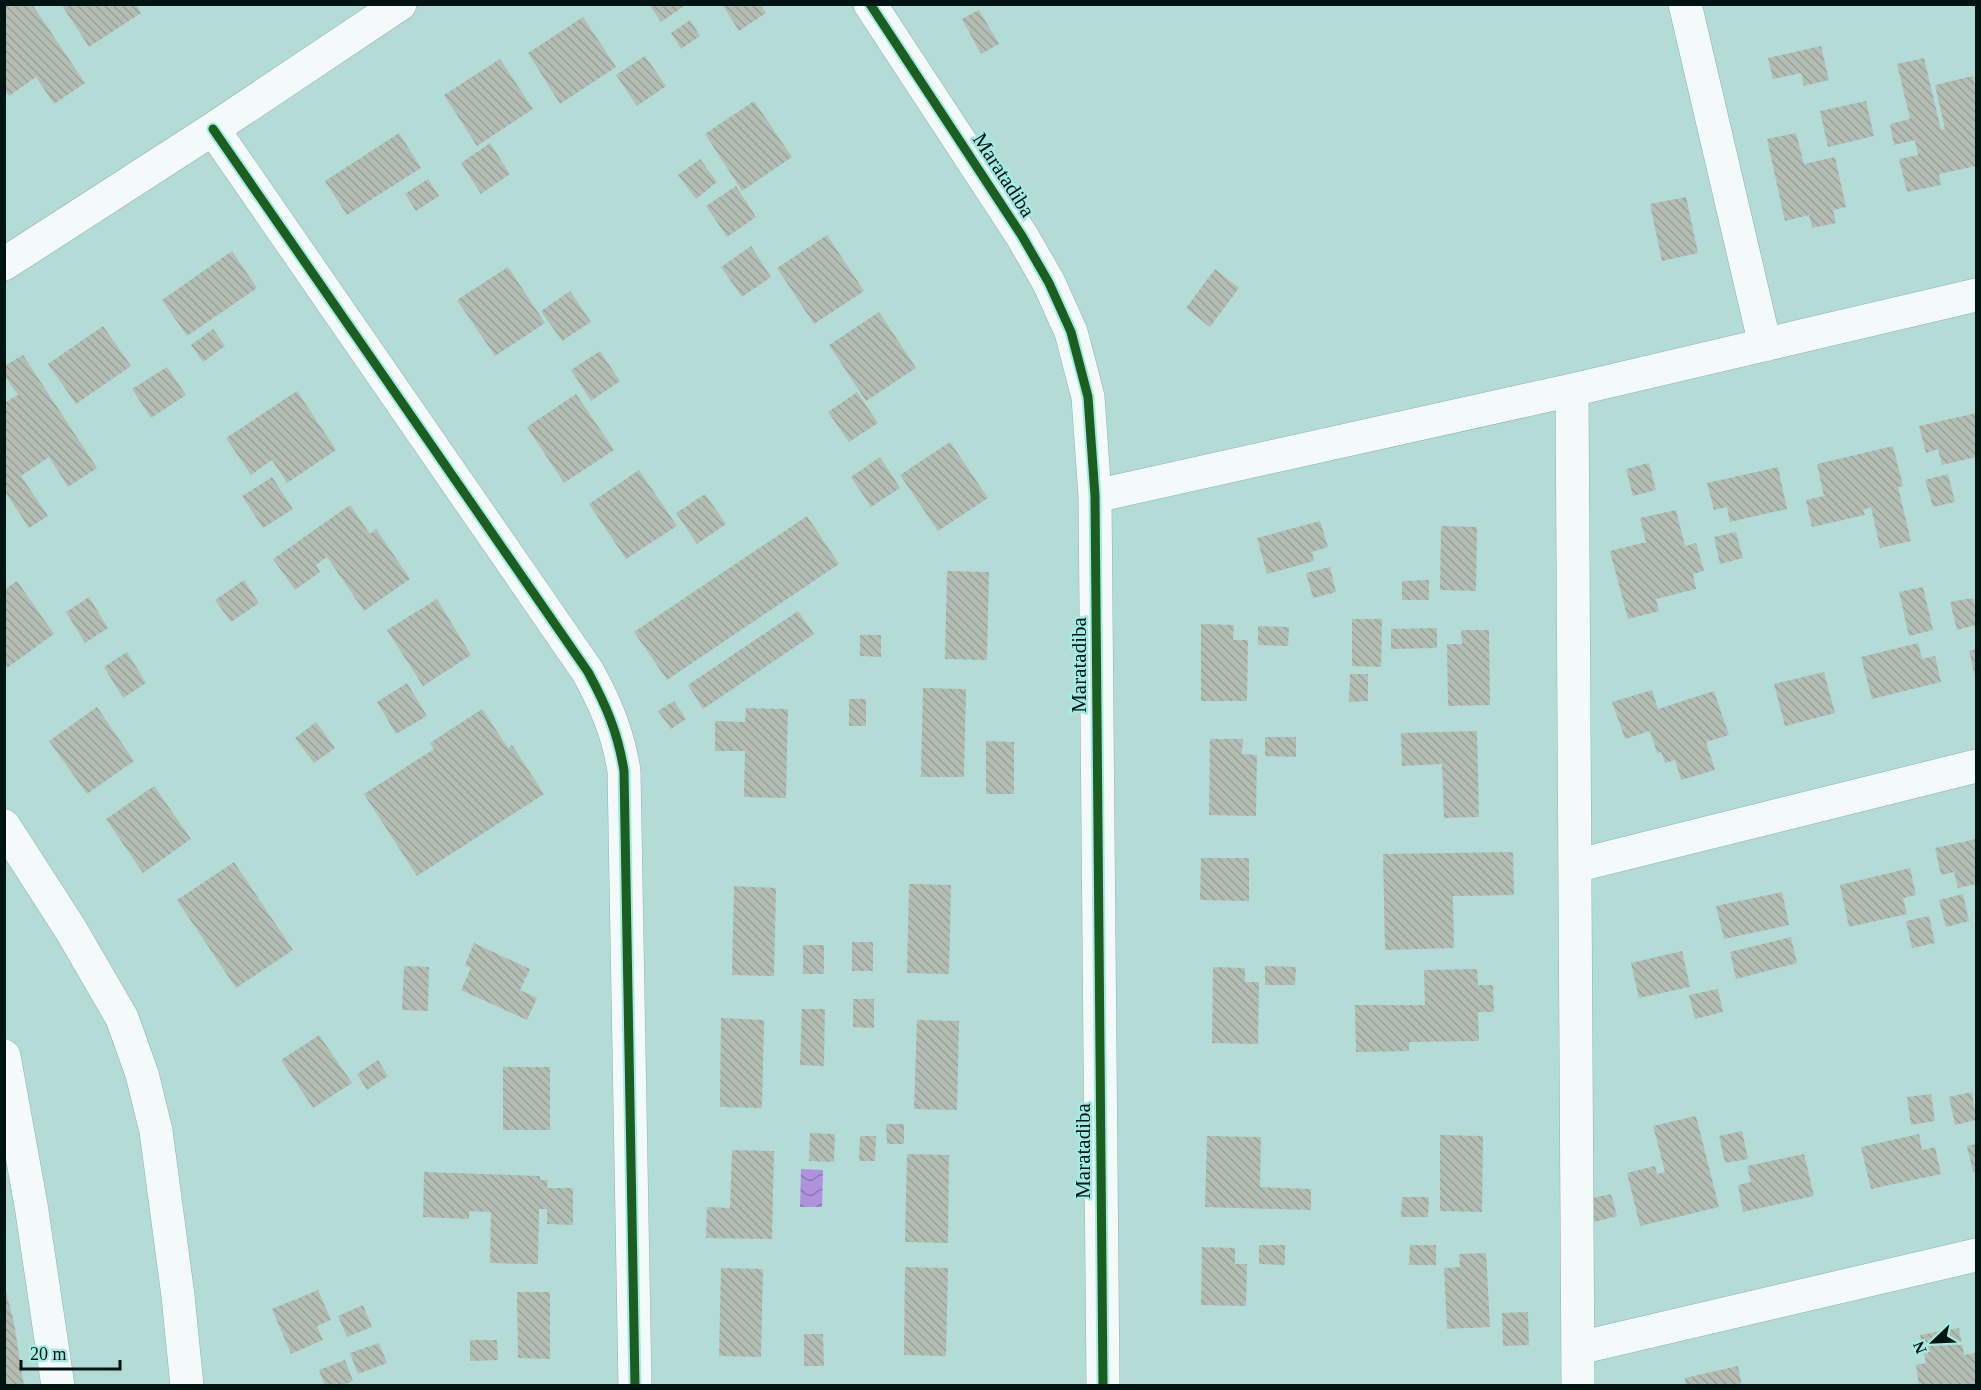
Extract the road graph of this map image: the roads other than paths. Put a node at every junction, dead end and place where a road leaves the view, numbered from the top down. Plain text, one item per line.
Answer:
1 (400, 4) edge
2 (870, 4) edge
3 (1684, 4) edge
4 (213, 129) junction
5 (4, 264) edge
6 (1977, 295) edge
7 (1765, 345) junction
8 (1572, 390) junction
9 (1095, 496) junction
10 (1977, 766) edge
11 (4, 826) edge
12 (1575, 866) junction
13 (4, 1056) edge
14 (18, 1207) edge
15 (1977, 1255) edge
16 (1579, 1348) junction
17 (58, 1386) edge
18 (187, 1386) edge
19 (635, 1386) edge
20 (1103, 1386) edge
21 (1578, 1386) edge

1 - 4 street
2 - 9 street, Maratadiba
3 - 7 street
4 - 5 street
4 - 19 street
6 - 7 street
7 - 8 street
8 - 9 street
8 - 12 street
9 - 20 street, Maratadiba
10 - 12 street
11 - 18 street
12 - 16 street
13 - 14 street
14 - 17 street
15 - 16 street
16 - 21 street

